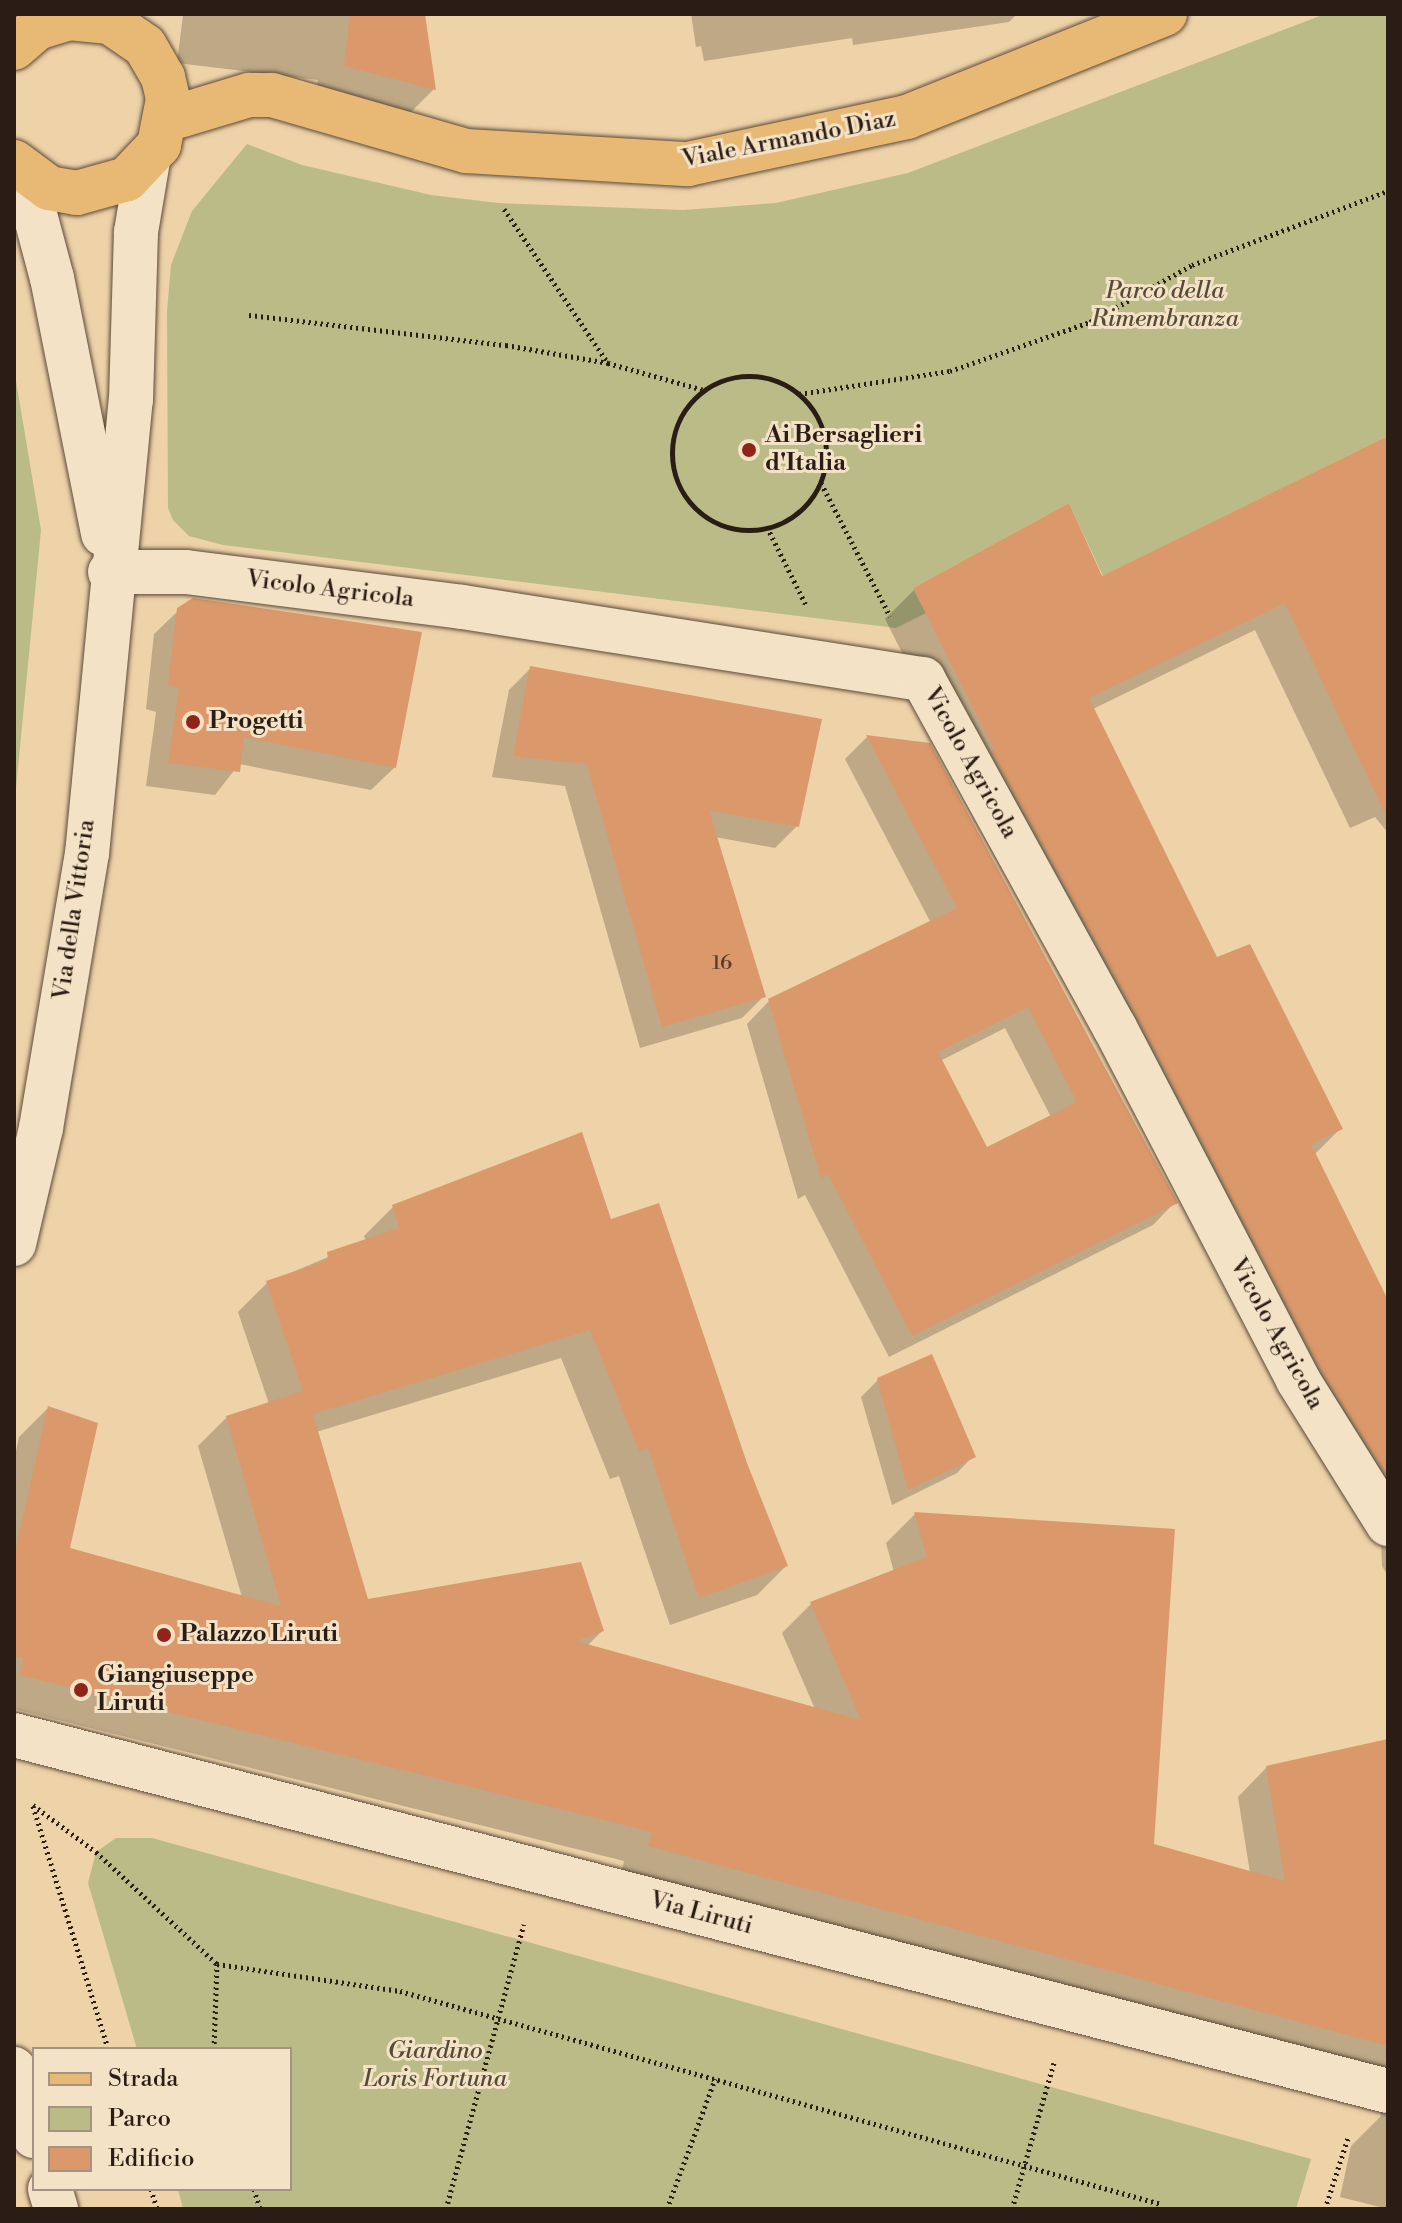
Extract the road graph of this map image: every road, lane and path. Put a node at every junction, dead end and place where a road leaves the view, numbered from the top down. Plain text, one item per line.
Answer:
1 (1165, 14) edge
2 (96, 16) edge
3 (14, 48) edge
4 (166, 120) junction
5 (148, 160) junction
6 (19, 167) edge
7 (1388, 191) edge
8 (498, 203) dead end
9 (249, 315) dead end
10 (608, 363) junction
11 (704, 390) junction
12 (799, 394) junction
13 (820, 482) junction
14 (767, 527) junction
15 (110, 572) junction
16 (839, 667) junction
17 (923, 679) junction
18 (14, 1244) edge
19 (1388, 1524) edge
20 (14, 1735) edge
21 (524, 1922) dead end
22 (217, 1964) junction
23 (498, 2017) junction
24 (107, 2047) edge
25 (214, 2047) edge
26 (1054, 2063) dead end
27 (14, 2069) edge
28 (715, 2079) junction
29 (1388, 2091) edge
30 (32, 2129) edge
31 (1346, 2147) dead end
32 (1024, 2165) junction
33 (1161, 2204) dead end
34 (446, 2209) edge
35 (667, 2209) edge
36 (1012, 2209) edge
37 (1325, 2209) edge

1 - 4 main road, Viale Armando Diaz
2 - 3 main road
2 - 4 main road
4 - 5 main road
5 - 6 main road
5 - 15 street, Via della Vittoria
6 - 15 street, Via della Vittoria
7 - 12 path
8 - 10 path
9 - 10 path
10 - 11 path
11 - 12 path
11 - 14 path
12 - 13 path
13 - 14 path
13 - 17 path
14 - 16 path
15 - 16 street, Vicolo Agricola
15 - 18 street, Via della Vittoria
16 - 17 street, Vicolo Agricola
17 - 19 street, Vicolo Agricola
20 - 29 street, Via Liruti
21 - 23 path
22 - 23 path
22 - 24 path
22 - 25 path
23 - 28 path
23 - 34 path
26 - 32 path
27 - 30 street
28 - 32 path
28 - 35 path
31 - 37 path
32 - 33 path
32 - 36 path

